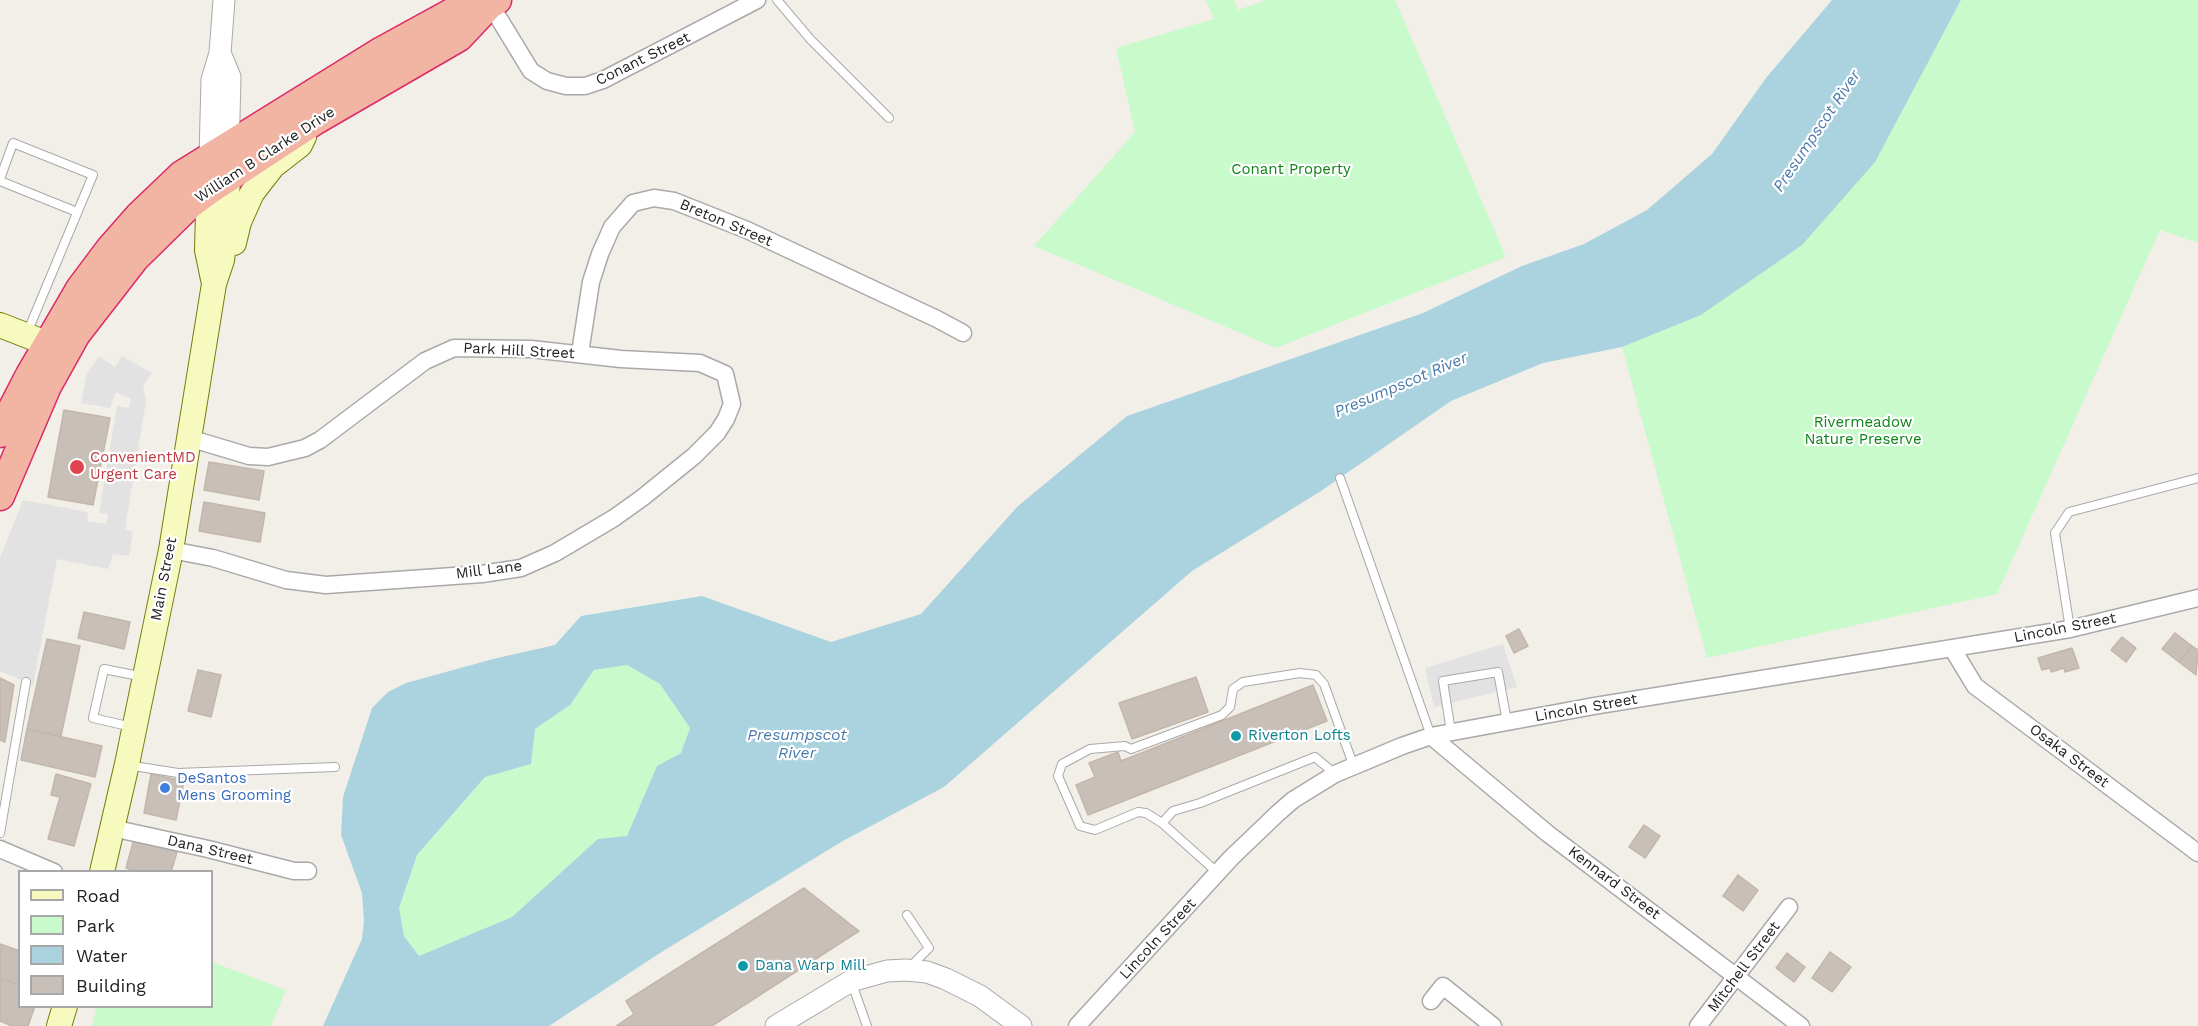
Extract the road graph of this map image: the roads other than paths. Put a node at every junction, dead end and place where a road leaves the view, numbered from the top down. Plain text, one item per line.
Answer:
1 (224, 0) edge
2 (757, 0) edge
3 (777, 0) edge
4 (494, 2) edge
5 (457, 24) junction
6 (890, 118) dead end
7 (314, 121) junction
8 (219, 167) junction
9 (0, 180) edge
10 (77, 212) junction
11 (214, 284) junction
12 (0, 325) edge
13 (963, 333) dead end
14 (46, 343) junction
15 (580, 353) junction
16 (728, 386) joint
17 (0, 434) edge
18 (189, 438) junction
19 (1340, 478) dead end
20 (2198, 478) edge
21 (0, 496) edge
22 (171, 550) junction
23 (2198, 598) edge
24 (2070, 629) junction
25 (1952, 648) junction
26 (145, 677) junction
27 (26, 682) dead end
28 (1507, 722) junction
29 (135, 728) junction
30 (1451, 732) junction
31 (1431, 736) junction
32 (127, 765) junction
33 (1354, 766) junction
34 (335, 767) dead end
35 (1335, 774) junction
36 (1162, 823) junction
37 (112, 828) junction
38 (0, 833) edge
39 (0, 849) edge
40 (2198, 853) edge
41 (49, 870) edge
42 (102, 870) edge
43 (308, 871) dead end
44 (1218, 873) junction
45 (1789, 907) dead end
46 (907, 915) dead end
47 (906, 970) junction
48 (1736, 977) junction
49 (851, 981) junction
50 (1431, 1001) dead end
51 (64, 1008) edge
52 (59, 1026) edge
53 (776, 1026) edge
54 (867, 1026) edge
55 (1021, 1026) edge
56 (1077, 1026) edge
57 (1493, 1026) edge
58 (1698, 1026) edge
59 (1801, 1026) edge

1 - 8 street
2 - 4 street, Conant Street
3 - 6 lane
4 - 5 highway
5 - 7 highway, William B Clarke Drive
5 - 8 highway, William B Clarke Drive
7 - 8 highway, William B Clarke Drive
7 - 11 main road
8 - 11 main road, Main Street
8 - 14 highway, William B Clarke Drive
9 - 10 lane
9 - 10 lane
10 - 14 lane
11 - 18 main road, Main Street
12 - 14 main road
13 - 15 street, Breton Street
14 - 17 highway, William B Clarke Drive
14 - 21 highway, William B Clarke Drive
15 - 16 street, Park Hill Street
15 - 18 street, Park Hill Street
16 - 22 street, Mill Lane
18 - 22 main road, Main Street
19 - 31 lane
20 - 24 lane
22 - 26 main road, Main Street
23 - 24 street, Lincoln Street
24 - 25 street, Lincoln Street
25 - 28 street, Lincoln Street
25 - 40 street, Osaka Street
26 - 29 main road, Main Street
26 - 29 lane
27 - 38 lane
28 - 30 street, Lincoln Street
28 - 30 lane
29 - 32 main road, Main Street
30 - 31 street, Lincoln Street
31 - 33 street, Lincoln Street
31 - 48 street, Kennard Street
32 - 34 lane
32 - 37 main road, Main Street
33 - 35 street, Lincoln Street
33 - 36 lane
35 - 36 lane
35 - 44 street, Lincoln Street
36 - 44 lane
37 - 42 main road, Main Street
37 - 43 street, Dana Street
39 - 41 street
44 - 56 street, Lincoln Street
45 - 48 street, Mitchell Street
46 - 47 lane
47 - 49 street
47 - 55 street
48 - 58 street, Mitchell Street
48 - 59 street, Kennard Street
49 - 53 street
49 - 54 lane
50 - 57 street
51 - 52 main road

